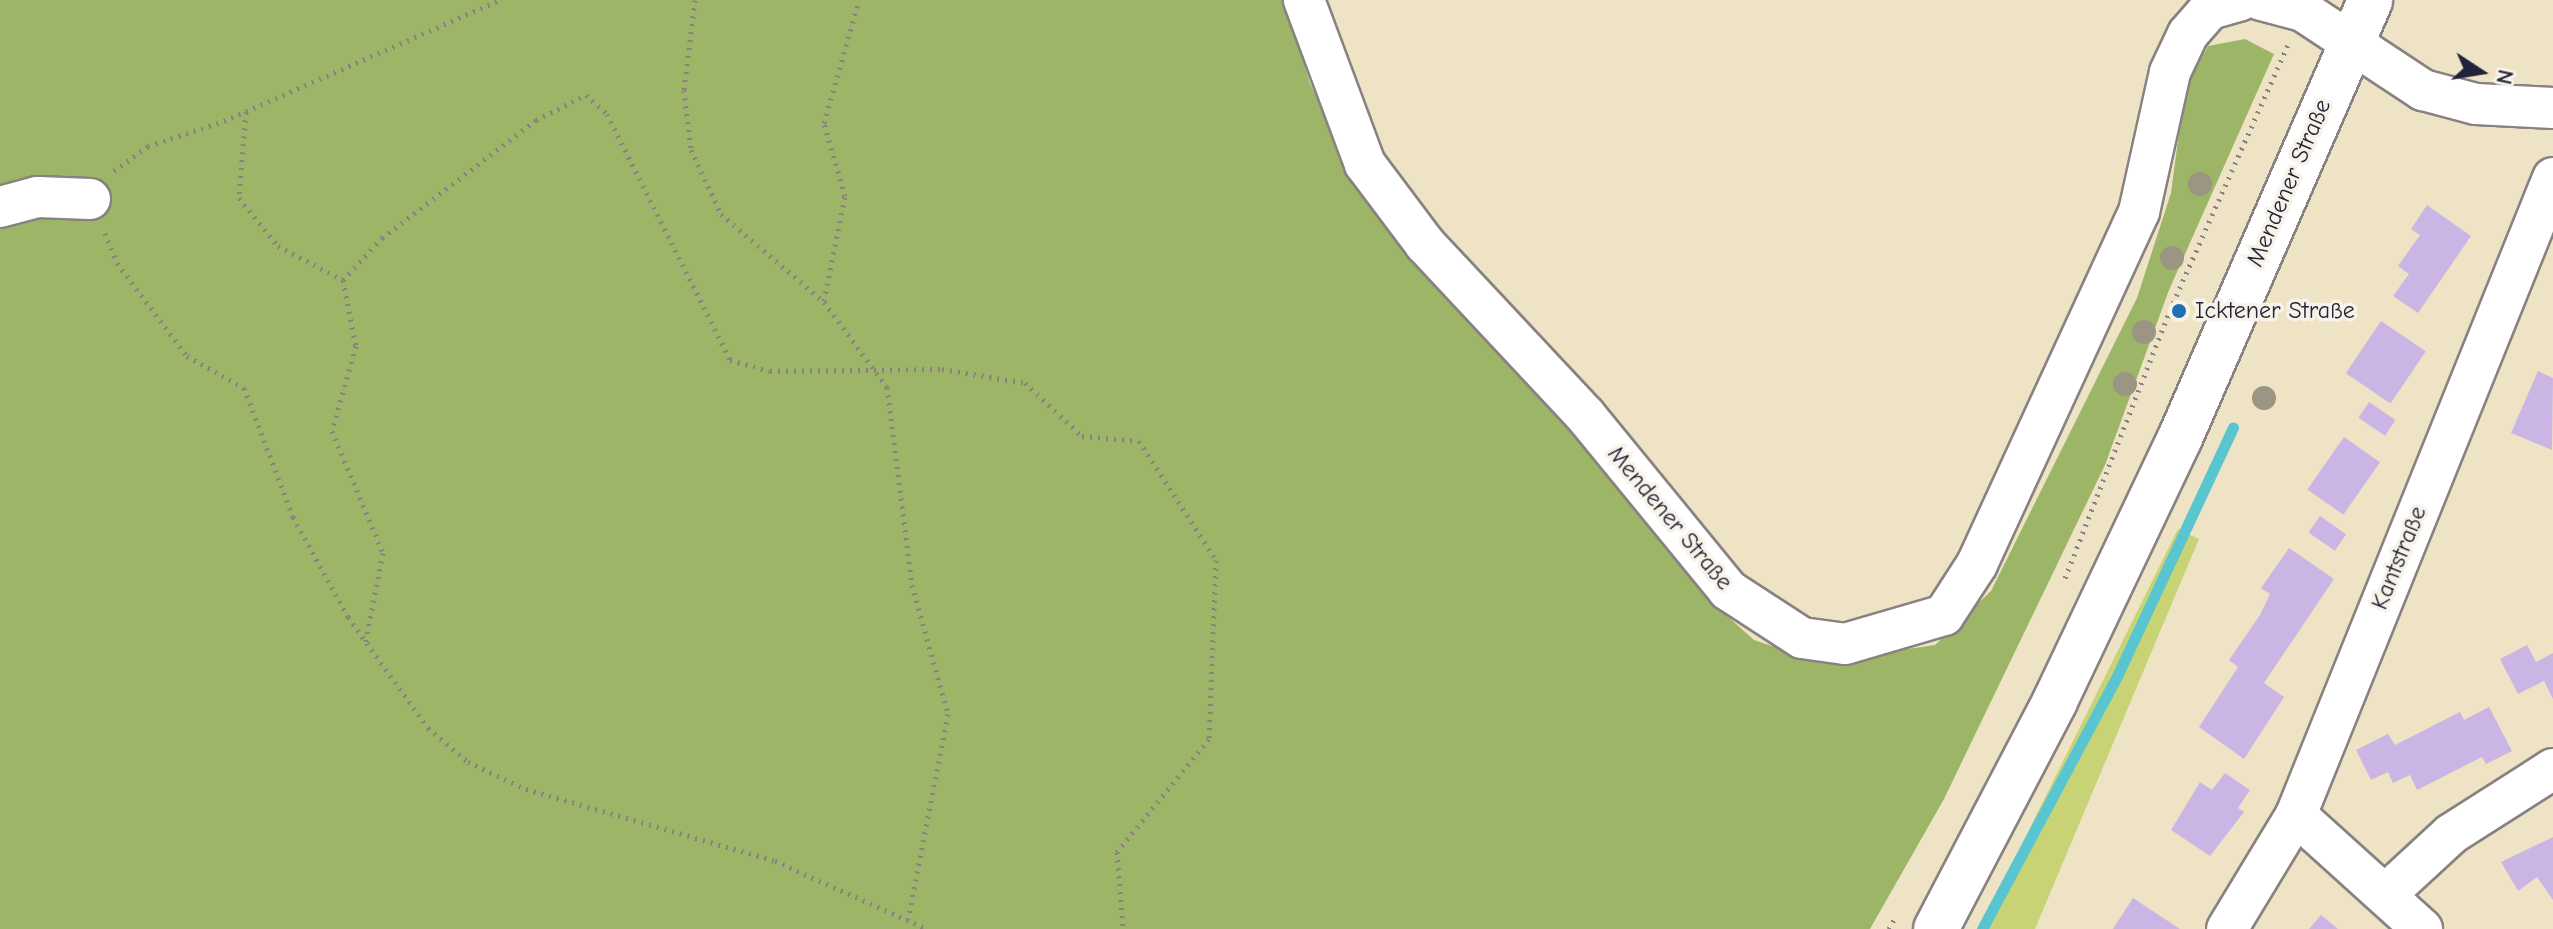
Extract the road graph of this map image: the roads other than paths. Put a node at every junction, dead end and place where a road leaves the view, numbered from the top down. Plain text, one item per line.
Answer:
1 (1304, 0) edge
2 (2241, 0) edge
3 (2261, 0) edge
4 (2370, 0) edge
5 (2350, 41) junction
6 (2553, 108) edge
7 (2553, 178) edge
8 (90, 199) road end
9 (0, 207) edge
10 (2553, 769) edge
11 (2296, 815) junction
12 (2385, 895) junction
13 (1920, 915) edge
14 (2227, 929) edge
15 (2422, 929) edge

1 - 2 street, Mendener Straße
3 - 5 street
4 - 5 main road, Mendener Straße
5 - 6 street
5 - 13 main road, Mendener Straße
7 - 11 street, Kantstraße
8 - 9 street
10 - 12 street
11 - 12 street
11 - 14 street, Kantstraße
12 - 15 street

